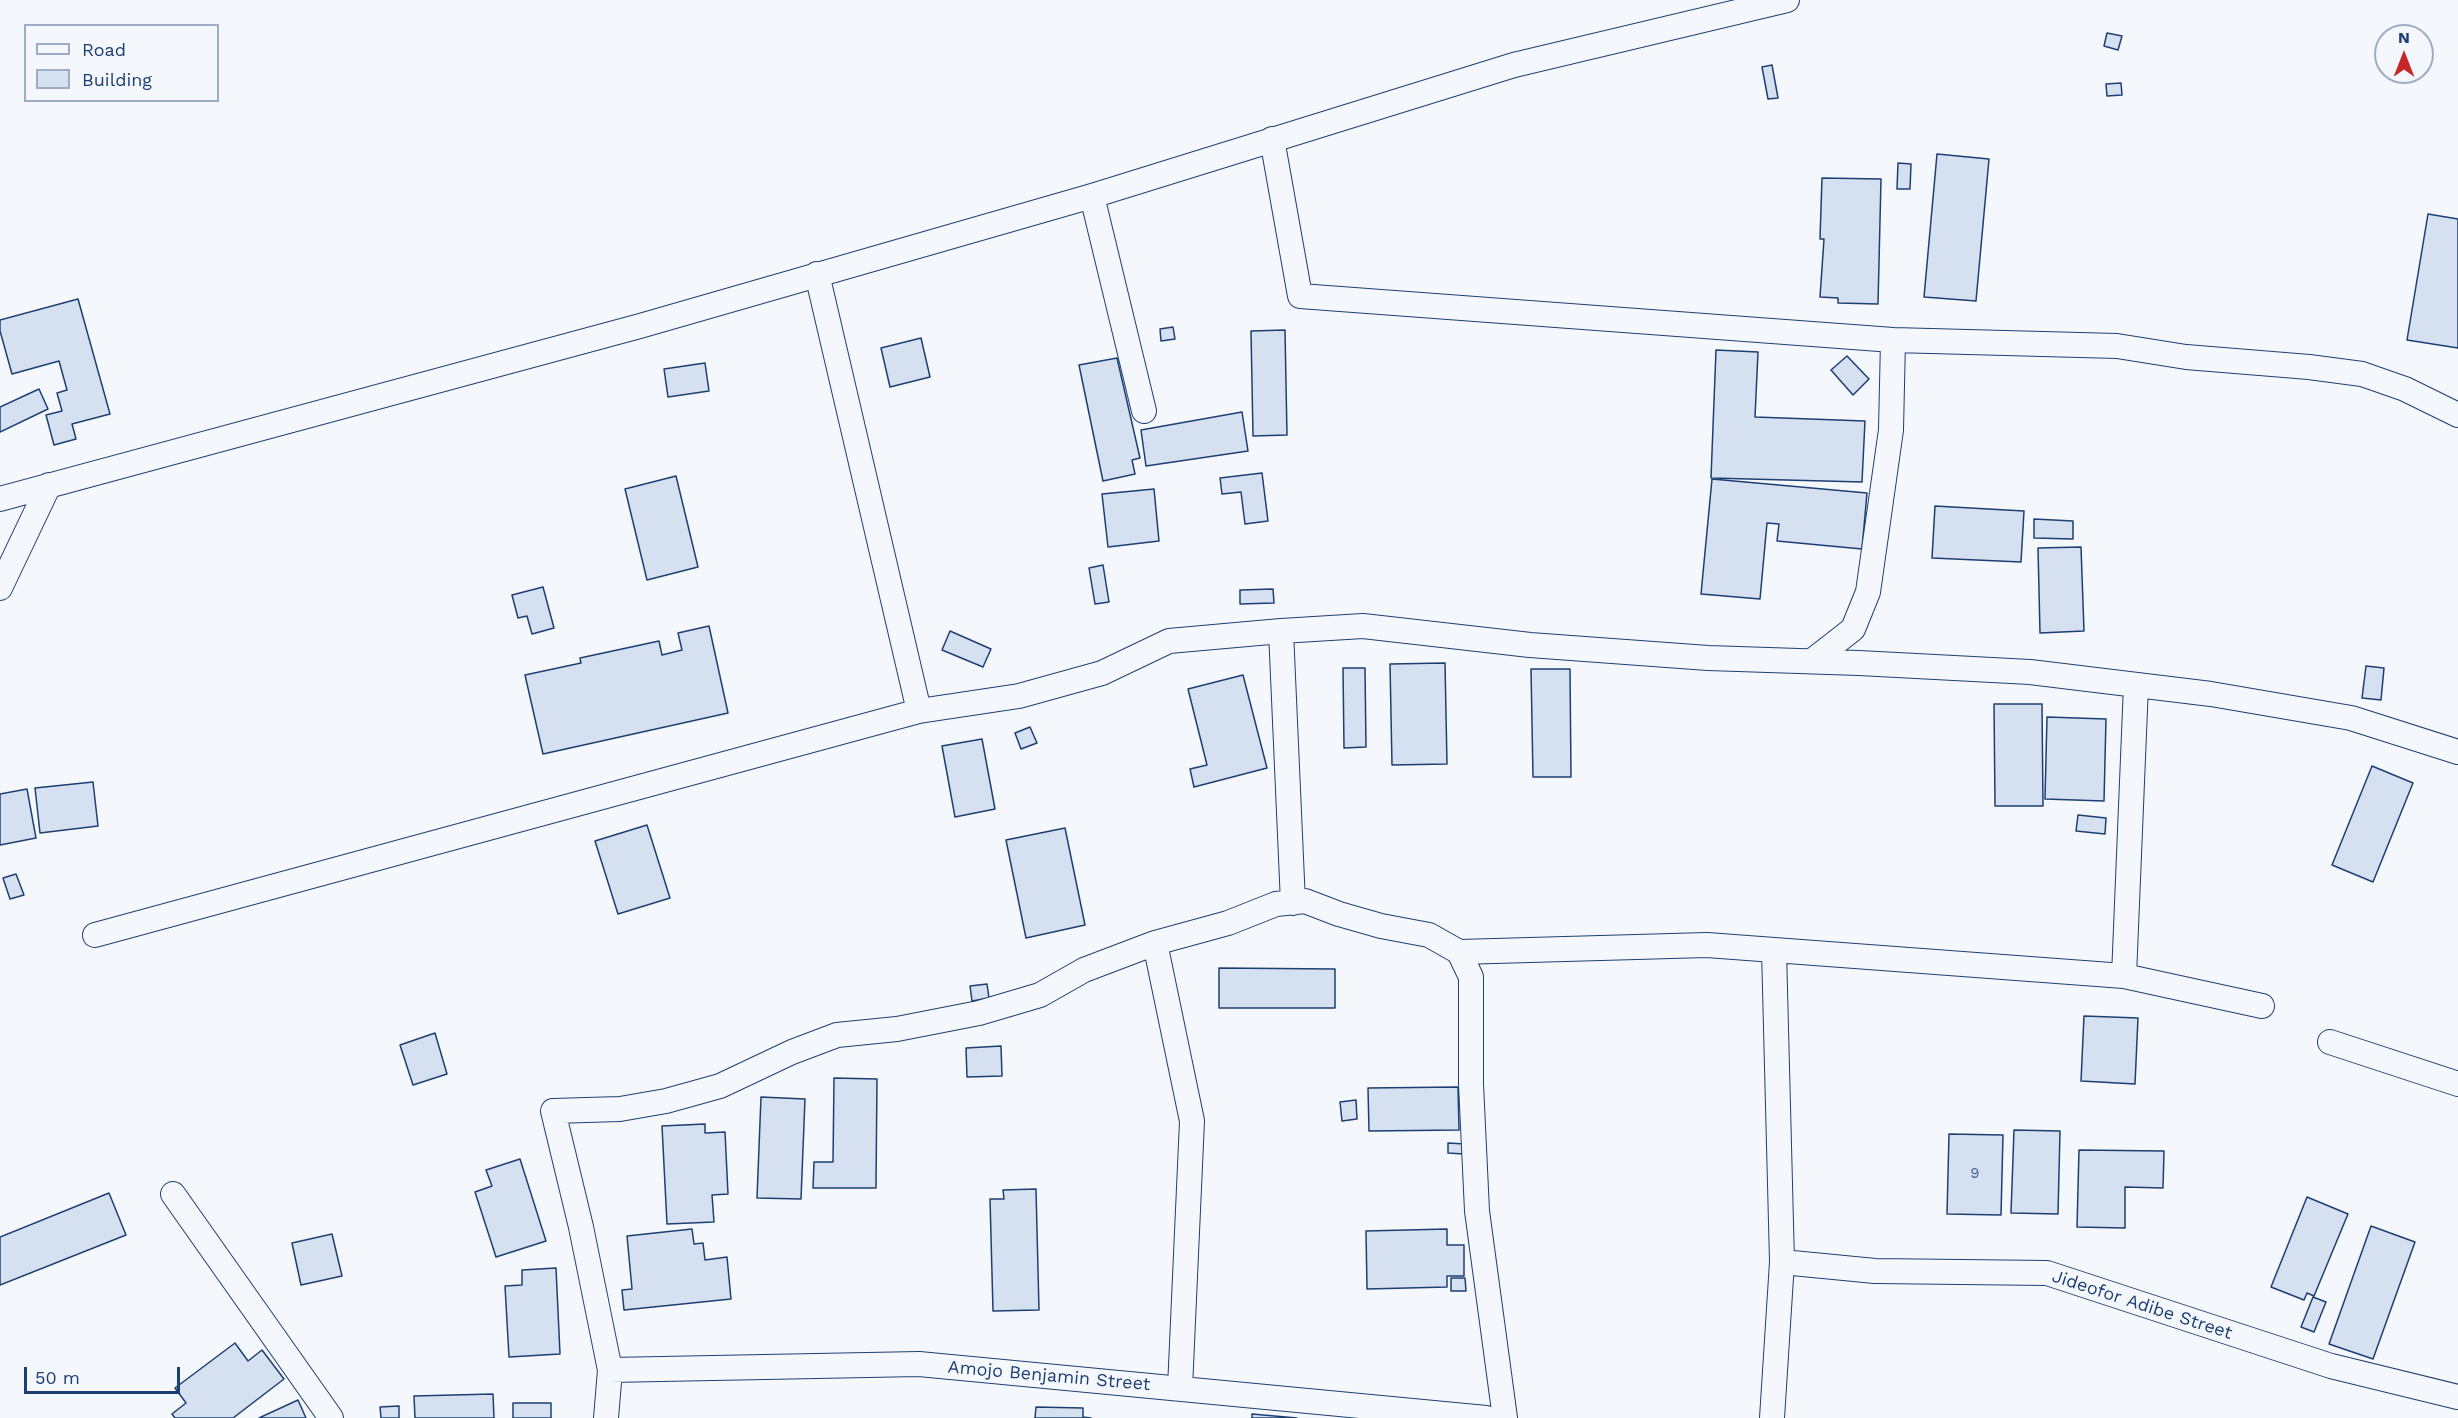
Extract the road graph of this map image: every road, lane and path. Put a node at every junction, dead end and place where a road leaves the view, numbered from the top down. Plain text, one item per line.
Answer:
1 (1787, 0) edge
2 (1272, 139) junction
3 (1092, 195) junction
4 (817, 274) junction
5 (1893, 340) junction
6 (1144, 411) dead end
7 (2458, 415) edge
8 (49, 485) junction
9 (0, 499) edge
10 (0, 588) edge
11 (1281, 631) junction
12 (1812, 662) junction
13 (2136, 685) junction
14 (919, 711) junction
15 (2458, 752) edge
16 (1293, 903) junction
17 (95, 935) dead end
18 (1155, 943) junction
19 (1774, 950) junction
20 (1458, 952) junction
21 (2124, 976) junction
22 (2262, 1005) dead end
23 (2330, 1042) dead end
24 (2458, 1084) edge
25 (173, 1194) dead end
26 (1782, 1262) junction
27 (610, 1370) junction
28 (1180, 1388) junction
29 (2457, 1395) edge
30 (331, 1418) edge
31 (606, 1418) edge
32 (1486, 1418) edge
33 (1504, 1418) edge
34 (1772, 1418) edge

1 - 2 street
2 - 3 street
2 - 5 street
3 - 4 street
3 - 6 street
4 - 8 street
4 - 14 street
5 - 7 street
5 - 12 street
8 - 9 street
8 - 10 street
11 - 12 street
11 - 14 street
11 - 16 street
12 - 13 street
13 - 15 street
13 - 21 street
14 - 17 street
16 - 18 street
16 - 20 street
18 - 27 street
18 - 28 street
19 - 20 street
19 - 21 street
19 - 26 street
20 - 33 street
21 - 22 street
23 - 24 street
25 - 30 street
26 - 29 street, Jideofor Adibe Street
26 - 34 street
27 - 28 street, Amojo Benjamin Street
27 - 31 street
28 - 32 street, Amojo Benjamin Street

